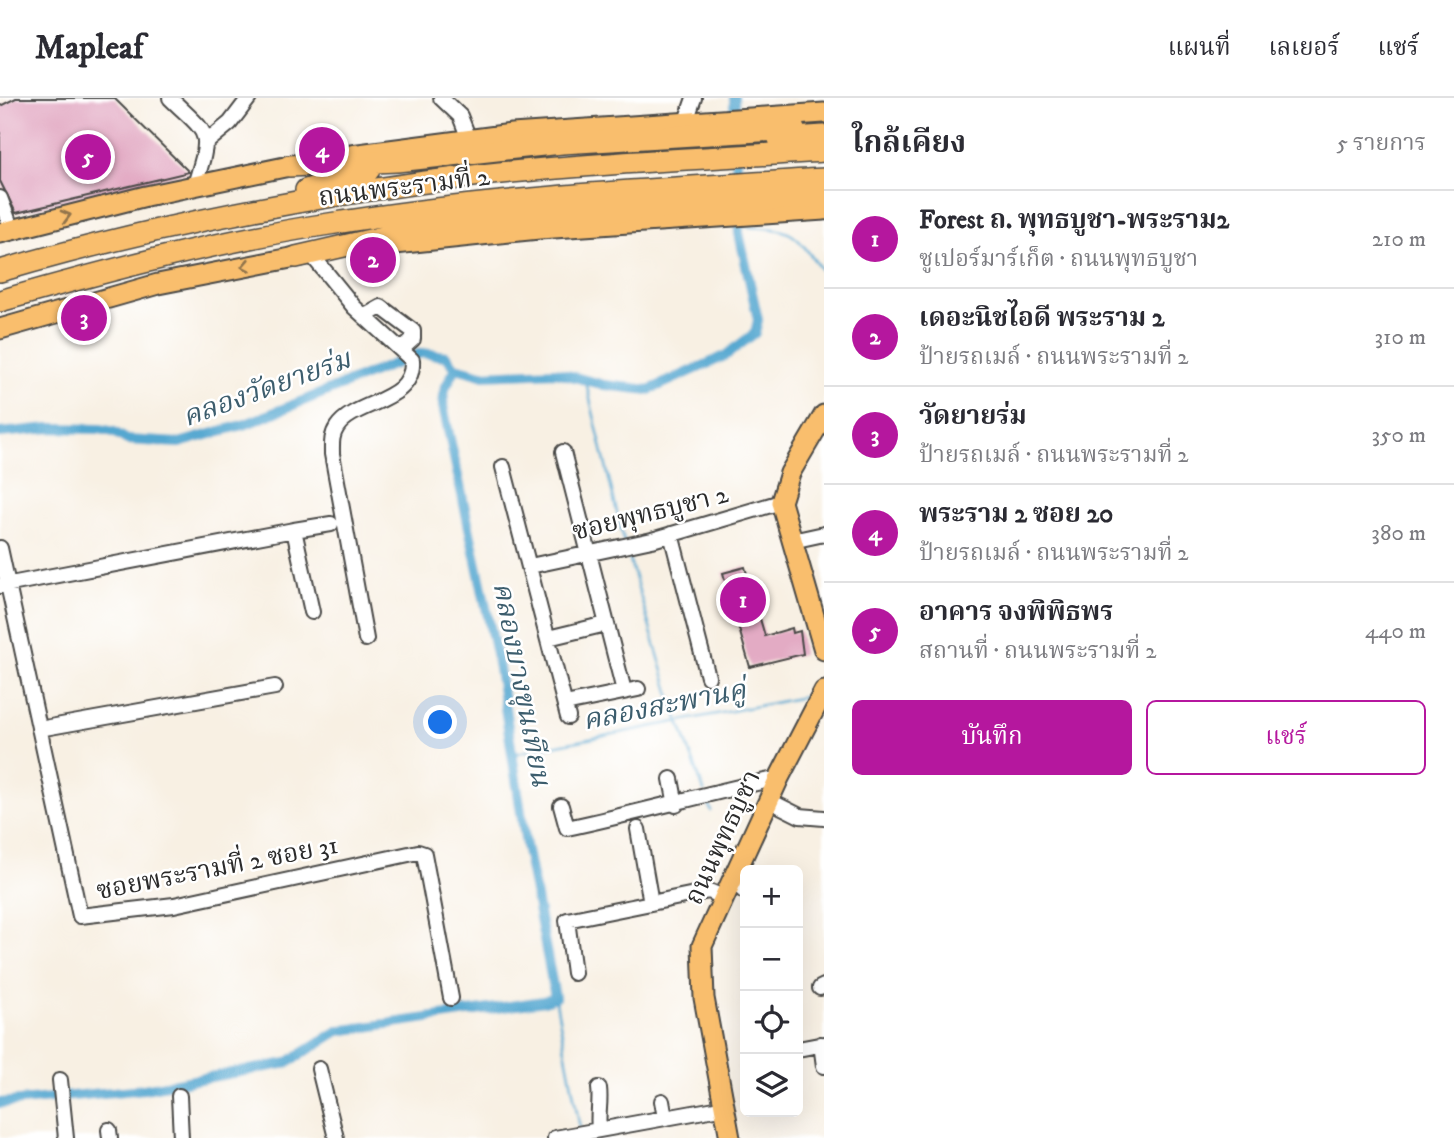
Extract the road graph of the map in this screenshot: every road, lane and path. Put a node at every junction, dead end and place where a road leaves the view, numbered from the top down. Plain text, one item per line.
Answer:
1 (249, 98) edge
2 (441, 98) edge
3 (694, 98) edge
4 (179, 101) edge
5 (824, 113) edge
6 (691, 120) junction
7 (824, 127) edge
8 (824, 136) edge
9 (469, 139) junction
10 (207, 142) junction
11 (824, 151) edge
12 (397, 161) junction
13 (289, 166) junction
14 (824, 172) edge
15 (824, 179) edge
16 (195, 184) junction
17 (294, 193) junction
18 (824, 196) edge
19 (0, 198) edge
20 (824, 210) edge
21 (293, 230) junction
22 (6, 232) edge
23 (404, 232) junction
24 (304, 256) junction
25 (0, 257) edge
26 (0, 271) edge
27 (0, 293) edge
28 (0, 301) edge
29 (365, 316) junction
30 (0, 329) edge
31 (404, 350) junction
32 (824, 415) edge
33 (563, 452) dead end
34 (503, 467) dead end
35 (781, 502) junction
36 (331, 524) dead end
37 (294, 530) junction
38 (671, 534) junction
39 (824, 534) edge
40 (792, 541) junction
41 (0, 548) edge
42 (591, 554) junction
43 (530, 566) junction
44 (4, 585) edge
45 (312, 612) dead end
46 (606, 624) junction
47 (548, 638) junction
48 (366, 639) dead end
49 (824, 650) edge
50 (708, 677) dead end
51 (275, 687) dead end
52 (824, 693) edge
53 (39, 729) junction
54 (779, 778) junction
55 (671, 779) dead end
56 (770, 801) junction
57 (676, 805) junction
58 (561, 806) dead end
59 (824, 818) edge
60 (638, 830) dead end
61 (733, 889) edge
62 (651, 903) junction
63 (574, 973) dead end
64 (451, 999) dead end
65 (823, 1044) edge
66 (803, 1048) edge
67 (824, 1066) edge
68 (318, 1069) dead end
69 (61, 1082) dead end
70 (598, 1087) dead end
71 (179, 1096) dead end
72 (662, 1101) dead end
73 (726, 1107) junction
74 (665, 1118) junction
75 (589, 1131) junction
76 (66, 1138) edge
77 (181, 1138) edge
78 (336, 1138) edge
79 (555, 1138) edge
80 (730, 1138) edge

1 - 10 street
2 - 9 street
3 - 6 street
4 - 10 street
5 - 6 main road, ถนนพระรามที่ 2
6 - 9 main road, ถนนพระรามที่ 2
7 - 12 highway
8 - 17 highway, ถนนพระรามที่ 2
9 - 13 main road, ถนนพระรามที่ 2
10 - 16 street
11 - 26 highway
12 - 13 highway
12 - 17 highway
13 - 16 main road, ถนนพระรามที่ 2
14 - 27 highway
15 - 21 highway, ถนนพระรามที่ 2
22 -> 16 main road, ถนนพระรามที่ 2
17 - 25 highway, ถนนพระรามที่ 2
18 - 23 highway
19 - 22 street
20 - 24 main road
21 - 23 highway
21 - 28 highway, ถนนพระรามที่ 2
23 - 24 highway
24 - 29 street
24 -> 30 main road
29 - 31 street
29 - 31 street
31 - 48 street
32 - 35 main road
33 - 42 street
34 - 43 street
35 - 38 street, ซอยพุทธบูชา 2
35 - 40 main road
36 - 37 street
37 - 44 street
37 - 45 street
38 - 42 street, ซอยพุทธบูชา 2
38 - 50 street
39 - 40 street
40 - 49 main road
41 - 44 street, ซอยพระรามที่ 2 ซอย 31
42 - 43 street, ซอยพุทธบูชา 2
42 - 46 street
43 - 47 street
44 - 53 street, ซอยพระรามที่ 2 ซอย 31
46 - 47 street
46 - 47 street
51 - 53 street
52 - 54 main road, ถนนพุทธบูชา
53 - 64 street, ซอยพระรามที่ 2 ซอย 31
54 - 56 main road, ถนนพุทธบูชา
54 - 57 street
55 - 57 street
56 - 59 street
56 - 61 main road, ถนนพุทธบูชา
57 - 58 street
60 - 62 street
61 - 62 street
61 - 73 main road, ถนนพุทธบูชา
62 - 63 street
65 - 66 street
65 - 67 street
68 - 78 street
69 - 76 street
70 - 75 street
71 - 77 street
72 - 74 street
73 - 74 street
73 - 80 main road, ถนนพุทธบูชา
74 - 75 street
75 - 79 street

